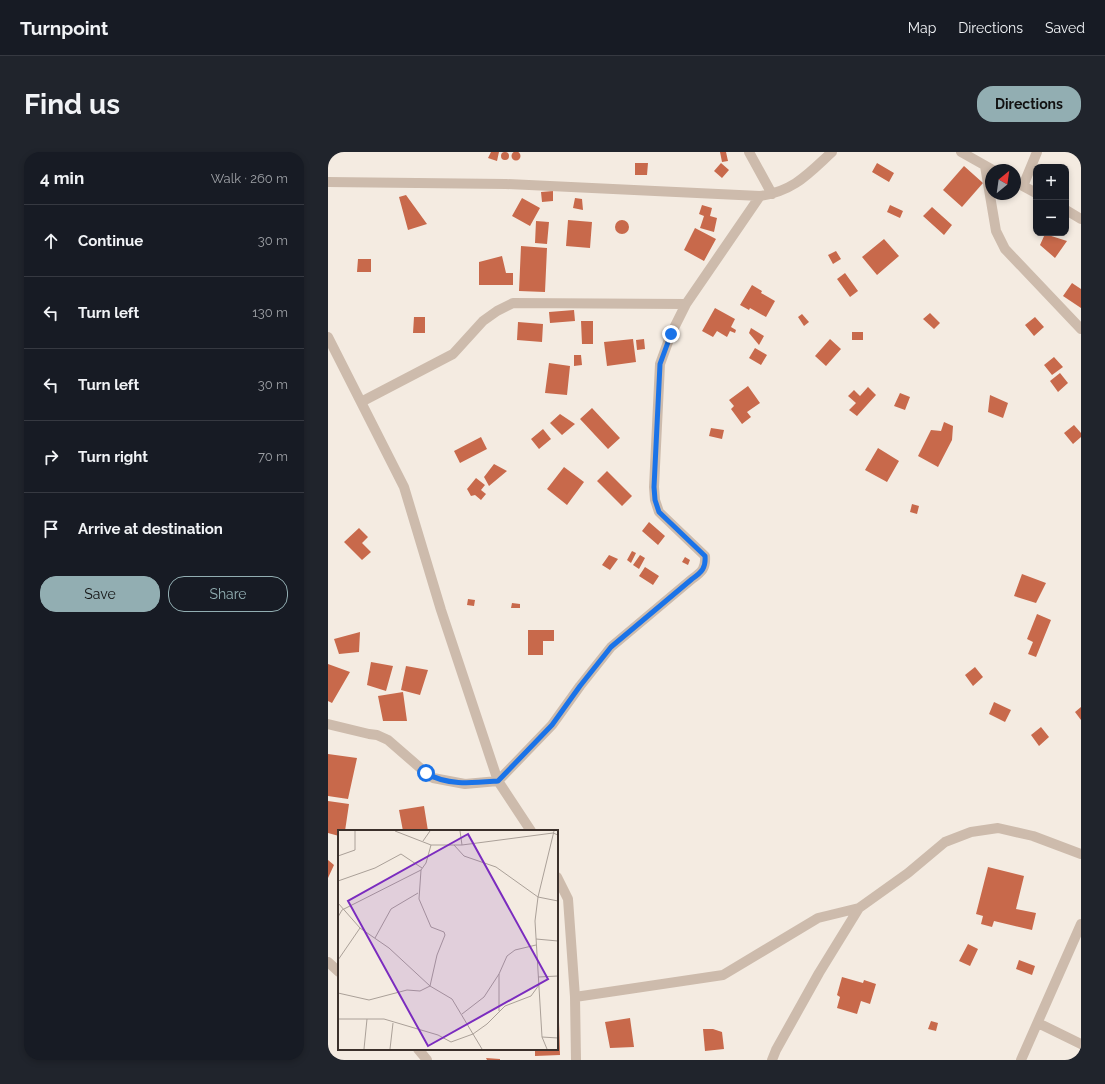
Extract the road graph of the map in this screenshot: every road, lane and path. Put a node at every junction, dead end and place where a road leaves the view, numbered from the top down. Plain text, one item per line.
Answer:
1 (749, 152) edge
2 (832, 152) edge
3 (961, 152) edge
4 (1037, 152) edge
5 (985, 166) edge
6 (1021, 180) edge
7 (328, 182) edge
8 (1021, 185) edge
9 (1033, 191) edge
10 (772, 194) junction
11 (760, 196) junction
12 (993, 200) edge
13 (1069, 212) edge
14 (1081, 219) edge
15 (686, 304) junction
16 (1081, 329) edge
17 (328, 337) edge
18 (361, 402) junction
19 (328, 724) edge
20 (498, 781) junction
21 (530, 830) edge
22 (1081, 854) edge
23 (558, 879) edge
24 (859, 908) junction
25 (1081, 924) edge
26 (328, 962) edge
27 (338, 971) edge
28 (575, 997) junction
29 (1038, 1023) junction
30 (1081, 1044) edge
31 (419, 1050) edge
32 (427, 1060) edge
33 (576, 1060) edge
34 (772, 1060) edge
35 (1021, 1060) edge

1 - 10 street
2 - 10 street
3 - 5 street
4 - 6 street
7 - 11 street
8 - 9 street
10 - 11 street
11 - 15 street
12 - 16 street
13 - 14 street
15 - 18 street
15 - 20 street
17 - 18 street
18 - 20 street
19 - 20 street
20 - 21 street
22 - 24 street
23 - 28 street
24 - 28 street
24 - 34 street
25 - 29 street
26 - 27 street
28 - 33 street
29 - 30 street
29 - 35 street
31 - 32 street

